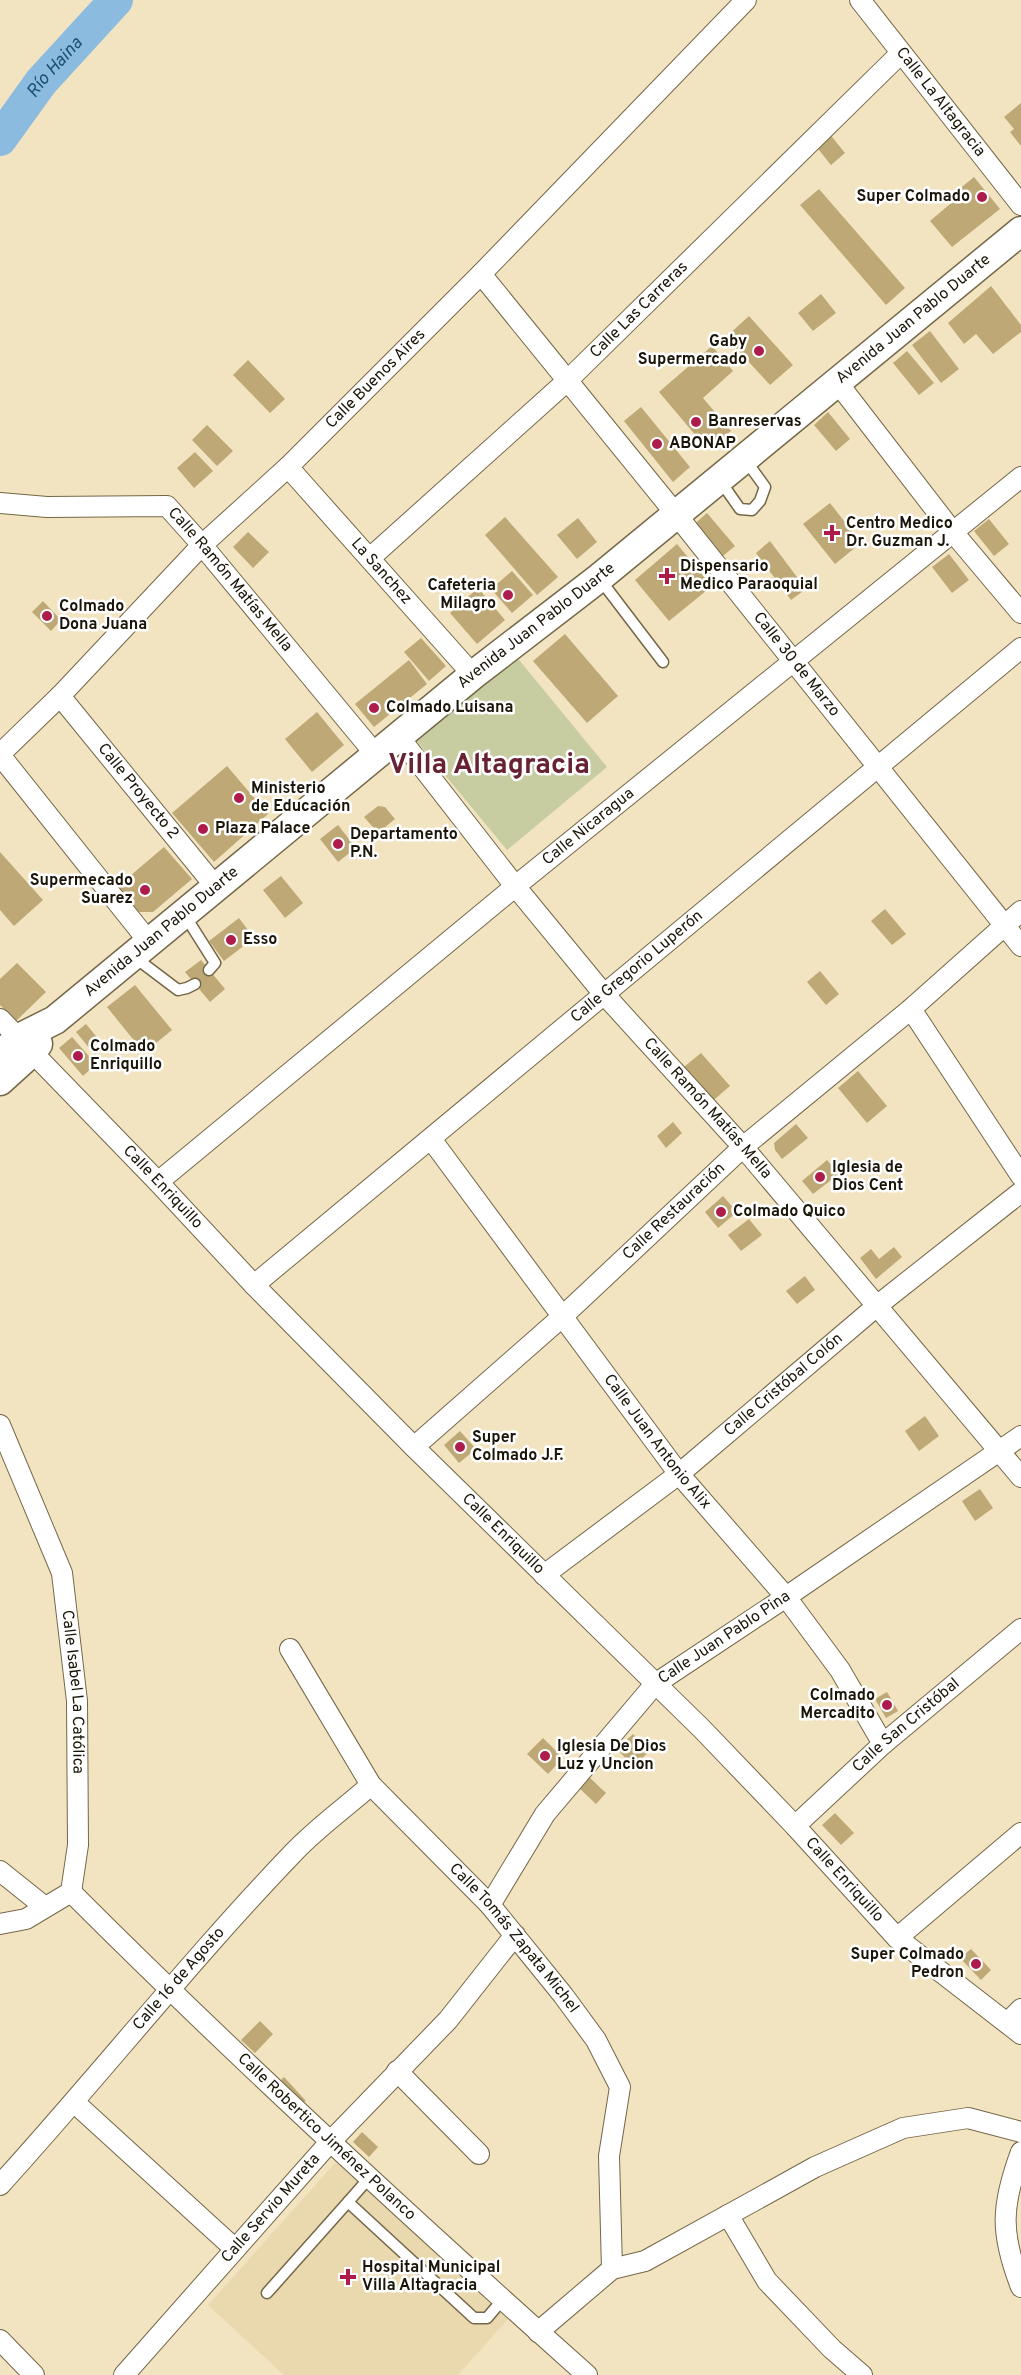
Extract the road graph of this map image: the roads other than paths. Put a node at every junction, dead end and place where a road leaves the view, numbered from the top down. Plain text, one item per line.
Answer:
1 (746, 0) edge
2 (860, 0) edge
3 (900, 54) junction
4 (1021, 206) edge
5 (1021, 231) edge
6 (481, 274) junction
7 (567, 381) junction
8 (837, 382) junction
9 (744, 458) junction
10 (288, 467) junction
11 (1021, 477) edge
12 (719, 478) junction
13 (0, 503) edge
14 (675, 513) junction
15 (952, 531) junction
16 (202, 545) junction
17 (370, 558) junction
18 (599, 578) junction
19 (1021, 613) edge
20 (1021, 648) edge
21 (794, 661) junction
22 (663, 662) dead end
23 (472, 675) junction
24 (60, 696) junction
25 (399, 737) junction
26 (0, 755) edge
27 (376, 755) junction
28 (877, 766) junction
29 (215, 886) junction
30 (515, 886) junction
31 (1021, 912) edge
32 (184, 913) junction
33 (1005, 926) junction
34 (1021, 946) edge
35 (141, 949) junction
36 (209, 970) dead end
37 (195, 984) dead end
38 (603, 993) junction
39 (911, 1009) junction
40 (13, 1041) edge
41 (0, 1081) edge
42 (431, 1139) junction
43 (743, 1147) junction
44 (1021, 1176) edge
45 (158, 1182) junction
46 (1021, 1191) edge
47 (254, 1285) junction
48 (878, 1305) junction
49 (562, 1316) junction
50 (0, 1425) edge
51 (1021, 1436) edge
52 (414, 1447) junction
53 (998, 1451) junction
54 (679, 1474) junction
55 (1021, 1477) edge
56 (544, 1575) junction
57 (786, 1597) junction
58 (1021, 1629) edge
59 (290, 1649) dead end
60 (655, 1684) junction
61 (883, 1744) junction
62 (371, 1785) junction
63 (795, 1826) junction
64 (1021, 1833) edge
65 (0, 1871) edge
66 (71, 1892) junction
67 (490, 1905) junction
68 (45, 1907) junction
69 (0, 1924) edge
70 (515, 1935) junction
71 (897, 1938) junction
72 (169, 1990) junction
73 (1016, 2022) edge
74 (397, 2071) junction
75 (75, 2103) junction
76 (1021, 2132) edge
77 (330, 2142) junction
78 (1021, 2152) edge
79 (479, 2154) dead end
80 (370, 2177) junction
81 (0, 2185) edge
82 (348, 2202) junction
83 (728, 2215) junction
84 (235, 2249) junction
85 (612, 2269) junction
86 (1021, 2287) edge
87 (267, 2293) dead end
88 (503, 2300) junction
89 (538, 2332) junction
90 (0, 2340) edge
91 (34, 2375) edge
92 (123, 2375) edge
93 (587, 2375) edge
94 (862, 2375) edge

1 - 6 street, Calle Buenos Aires
2 - 3 street, Calle La Altagracia
3 - 4 street, Calle La Altagracia
3 - 7 street, Calle Las Carreras
5 - 8 main road, Avenida Juan Pablo Duarte
6 - 7 street, Calle 30 de Marzo
6 - 10 street, Calle Buenos Aires
7 - 14 street, Calle 30 de Marzo
7 - 17 street, Calle Las Carreras
8 - 9 main road, Avenida Juan Pablo Duarte
8 - 15 street
9 - 12 main road, Avenida Juan Pablo Duarte
9 - 12 lane
10 - 16 street, Calle Buenos Aires
10 - 17 street, La Sanchez
11 - 15 street, Calle Nicaragua
12 - 14 main road, Avenida Juan Pablo Duarte
13 - 16 street, Calle Ramón Matías Mella
14 - 18 main road, Avenida Juan Pablo Duarte
14 - 21 street, Calle 30 de Marzo
15 - 19 street
15 - 21 street, Calle Nicaragua
16 - 24 street, Calle Buenos Aires
16 - 27 street, Calle Ramón Matías Mella
17 - 23 street, La Sanchez
18 - 22 lane
18 - 23 main road, Avenida Juan Pablo Duarte
20 - 28 street, Calle Gregorio Luperón
21 - 28 street, Calle 30 de Marzo
21 - 30 street, Calle Nicaragua
23 - 25 main road, Avenida Juan Pablo Duarte
24 - 26 street, Calle Buenos Aires
24 - 29 street, Calle Proyecto 2
25 - 27 main road, Avenida Juan Pablo Duarte
25 - 30 street, Calle Ramón Matías Mella
26 - 35 street
27 - 29 main road, Avenida Juan Pablo Duarte
28 - 33 street, Calle 30 de Marzo
28 - 38 street, Calle Gregorio Luperón
29 - 32 main road, Avenida Juan Pablo Duarte
30 - 38 street, Calle Ramón Matías Mella
30 - 45 street, Calle Nicaragua
31 - 33 street, Calle Restauración
32 - 35 main road, Avenida Juan Pablo Duarte
32 - 36 lane
33 - 34 street, Calle 30 de Marzo
33 - 39 street, Calle Restauración
35 - 37 lane
35 - 40 main road, Avenida Juan Pablo Duarte
38 - 42 street, Calle Gregorio Luperón
38 - 43 street, Calle Ramón Matías Mella
39 - 43 street, Calle Restauración
39 - 44 street
40 - 41 main road, Avenida Juan Pablo Duarte
40 - 45 street, Calle Enriquillo
42 - 47 street, Calle Gregorio Luperón
42 - 49 street, Calle Juan Antonio Alix
43 - 48 street, Calle Ramón Matías Mella
43 - 49 street, Calle Restauración
45 - 47 street, Calle Enriquillo
46 - 48 street, Calle Cristóbal Colón
47 - 52 street, Calle Enriquillo
48 - 53 street, Calle Ramón Matías Mella
48 - 54 street, Calle Cristóbal Colón
49 - 52 street, Calle Restauración
49 - 54 street, Calle Juan Antonio Alix
50 - 66 street, Calle Isabel La Católica
51 - 53 street, Calle Juan Pablo Pina
52 - 56 street, Calle Enriquillo
53 - 55 street, Calle Ramón Matías Mella
53 - 57 street, Calle Juan Pablo Pina
54 - 56 street, Calle Cristóbal Colón
54 - 57 street, Calle Juan Antonio Alix
56 - 60 street, Calle Enriquillo
57 - 60 street, Calle Juan Pablo Pina
57 - 61 street, Calle Juan Antonio Alix
58 - 61 street, Calle San Cristóbal
59 - 62 street, Calle Tomás Zapata Michel
60 - 63 street, Calle Enriquillo
60 - 67 street, Calle Juan Pablo Pina
61 - 63 street, Calle San Cristóbal
62 - 67 street, Calle Tomás Zapata Michel
62 - 72 street, Calle 16 de Agosto
63 - 71 street, Calle Enriquillo
64 - 71 street
65 - 68 street
66 - 68 street
66 - 72 street, Calle Robertico Jiménez Polanco
67 - 70 street, Calle Tomás Zapata Michel
68 - 69 street
70 - 74 street, Calle Servio Mureta
70 - 85 street, Calle Tomás Zapata Michel
71 - 73 street, Calle Enriquillo
72 - 75 street, Calle 16 de Agosto
72 - 77 street, Calle Robertico Jiménez Polanco
74 - 77 street, Calle Servio Mureta
74 - 79 street
75 - 81 street, Calle 16 de Agosto
75 - 84 street
76 - 83 street
77 - 80 street, Calle Robertico Jiménez Polanco
77 - 84 street, Calle Servio Mureta
78 - 86 street
80 - 82 lane
80 - 88 street, Calle Robertico Jiménez Polanco
82 - 87 lane
82 - 88 lane
83 - 85 street
83 - 94 street
84 - 92 street, Calle Servio Mureta
85 - 89 street
88 - 89 street, Calle Robertico Jiménez Polanco
89 - 93 street, Calle Robertico Jiménez Polanco
90 - 91 street

